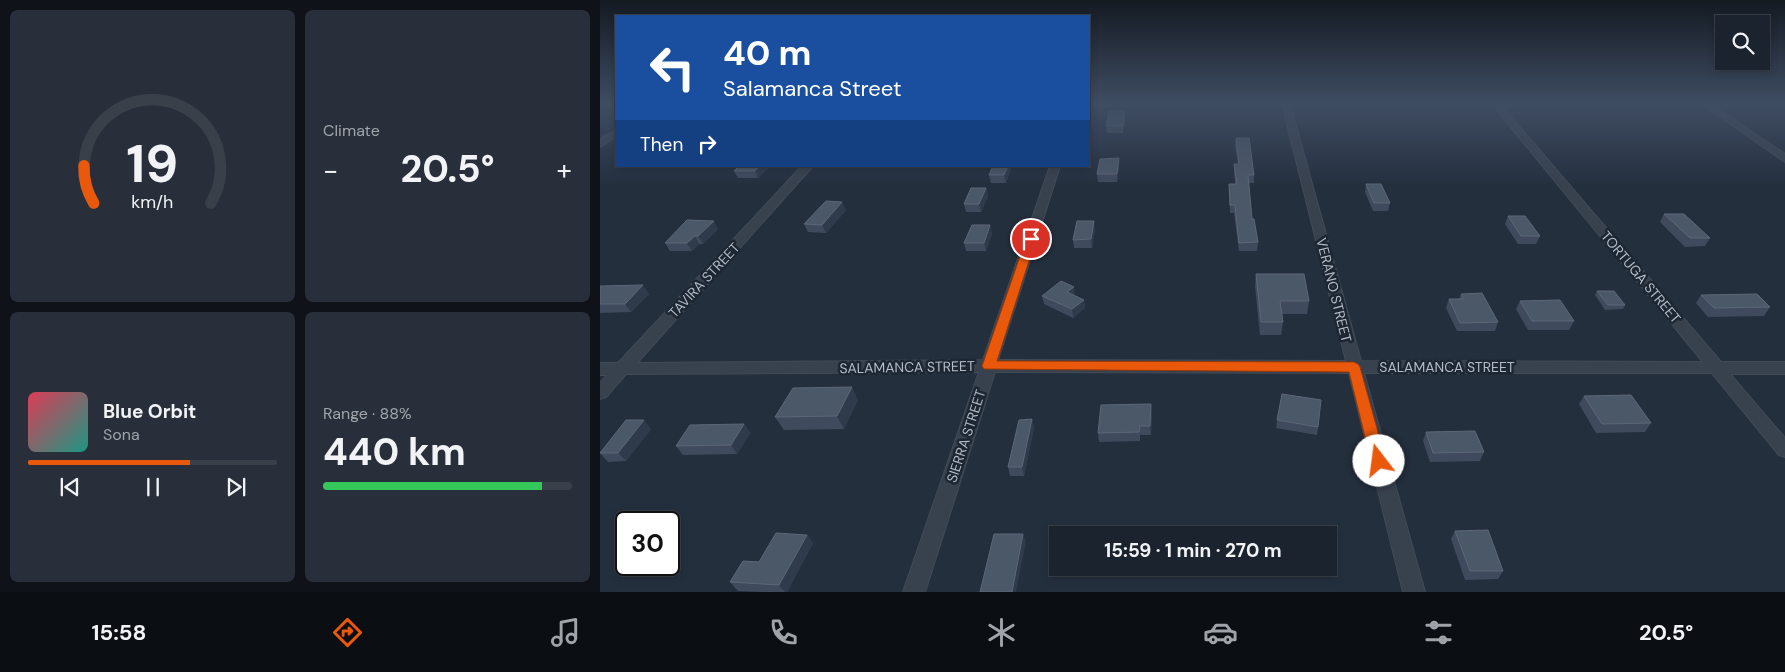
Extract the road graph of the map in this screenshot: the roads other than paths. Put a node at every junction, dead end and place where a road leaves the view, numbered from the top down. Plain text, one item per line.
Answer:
1 (1293, 132) edge
2 (1519, 132) edge
3 (1746, 132) edge
4 (615, 134) edge
5 (600, 144) edge
6 (1785, 159) edge
7 (807, 167) edge
8 (1055, 167) edge
9 (989, 366) junction
10 (1354, 367) junction
11 (1716, 368) junction
12 (1785, 368) edge
13 (600, 369) edge
14 (622, 369) junction
15 (600, 393) edge
16 (1785, 450) edge
17 (914, 592) edge
18 (1414, 592) edge

1 - 10 street, VERANO STREET
2 - 11 street, TORTUGA STREET
3 - 6 street
4 - 5 street
7 - 14 street, TAVIRA STREET
8 - 9 street, SIERRA STREET
9 - 10 street, SALAMANCA STREET
9 - 14 street, SALAMANCA STREET
9 - 17 street, SIERRA STREET
10 - 11 street, SALAMANCA STREET
10 - 18 street, VERANO STREET
11 - 12 street, SALAMANCA STREET
11 - 16 street, TORTUGA STREET
13 - 14 street, SALAMANCA STREET
14 - 15 street, TAVIRA STREET

